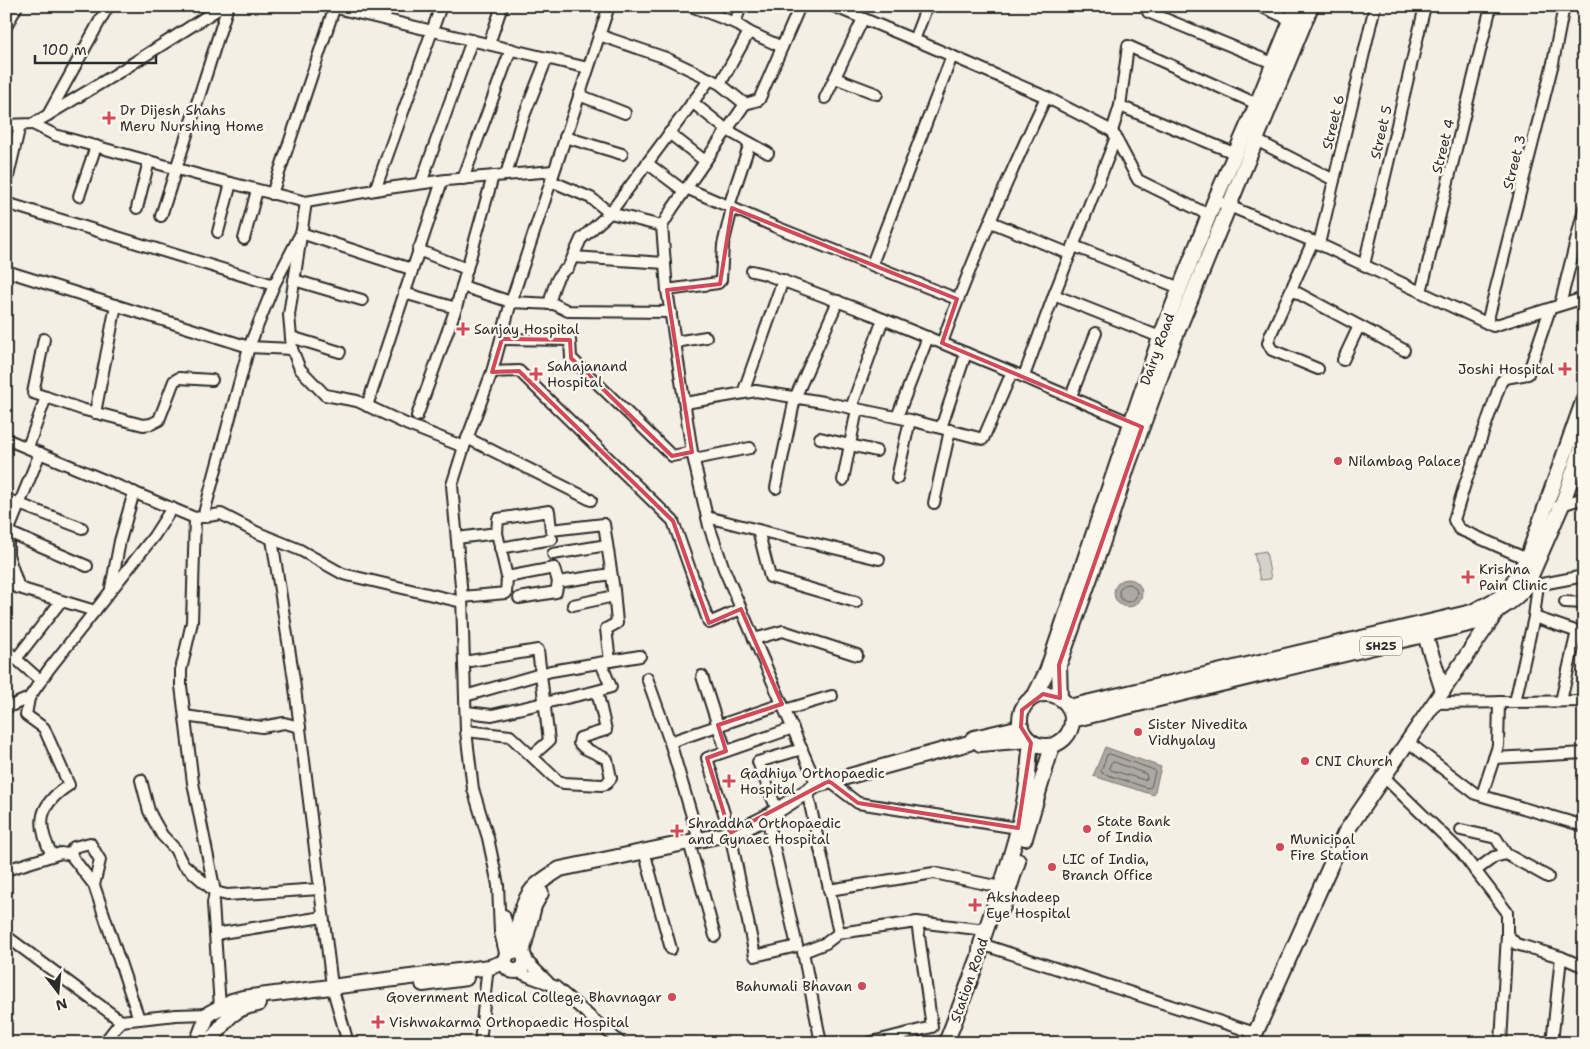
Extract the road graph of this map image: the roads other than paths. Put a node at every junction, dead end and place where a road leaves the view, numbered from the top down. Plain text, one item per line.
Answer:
1 (17, 6) edge
2 (108, 6) edge
3 (222, 6) edge
4 (228, 6) edge
5 (388, 6) edge
6 (441, 6) edge
7 (502, 6) edge
8 (609, 6) edge
9 (691, 6) edge
10 (741, 6) edge
11 (800, 6) edge
12 (833, 6) edge
13 (927, 6) edge
14 (1260, 6) edge
15 (1297, 6) edge
16 (1311, 6) edge
17 (1375, 6) edge
18 (1425, 6) edge
19 (1492, 6) edge
20 (1564, 6) edge
21 (332, 7) edge
22 (1148, 12) dead end
23 (384, 19) junction
24 (863, 19) junction
25 (1292, 20) junction
26 (735, 23) junction
27 (6, 27) edge
28 (432, 31) junction
29 (749, 32) junction
30 (599, 36) junction
31 (472, 40) junction
32 (914, 40) junction
33 (489, 44) junction
34 (782, 47) junction
35 (511, 49) junction
36 (952, 56) junction
37 (547, 58) junction
38 (1279, 66) junction
39 (588, 68) junction
40 (835, 78) junction
41 (710, 79) junction
42 (720, 84) junction
43 (877, 94) dead end
44 (579, 95) junction
45 (1046, 97) junction
46 (826, 98) dead end
47 (692, 102) junction
48 (745, 104) junction
49 (1257, 104) junction
50 (1120, 106) junction
51 (625, 113) dead end
52 (48, 115) junction
53 (33, 124) junction
54 (11, 125) edge
55 (727, 130) junction
56 (669, 133) junction
57 (1114, 134) junction
58 (565, 137) junction
59 (1256, 140) junction
60 (750, 143) junction
61 (96, 146) junction
62 (768, 153) dead end
63 (1234, 153) junction
64 (622, 154) dead end
65 (149, 161) junction
66 (705, 161) junction
67 (647, 163) junction
68 (177, 169) junction
69 (554, 170) junction
70 (506, 175) junction
71 (493, 176) junction
72 (463, 179) junction
73 (1334, 180) junction
74 (442, 181) junction
75 (551, 181) junction
76 (231, 183) junction
77 (421, 183) junction
78 (6, 185) edge
79 (257, 190) junction
80 (375, 190) junction
81 (685, 190) junction
82 (272, 194) junction
83 (79, 196) dead end
84 (1215, 200) junction
85 (306, 202) junction
86 (6, 204) edge
87 (1228, 205) junction
88 (731, 207) junction
89 (137, 208) dead end
90 (610, 213) junction
91 (1583, 214) edge
92 (1209, 215) junction
93 (161, 216) dead end
94 (991, 222) junction
95 (662, 226) junction
96 (218, 232) dead end
97 (301, 233) junction
98 (244, 239) dead end
99 (1316, 242) junction
100 (418, 250) junction
101 (1072, 250) junction
102 (573, 257) junction
103 (665, 263) junction
104 (872, 264) junction
105 (1364, 265) junction
106 (467, 269) junction
107 (411, 270) junction
108 (6, 271) edge
109 (752, 271) dead end
110 (294, 280) junction
111 (783, 280) junction
112 (274, 285) junction
113 (462, 286) junction
114 (1180, 288) junction
115 (667, 290) junction
116 (1292, 290) junction
117 (1421, 292) junction
118 (404, 293) junction
119 (1054, 295) junction
120 (958, 298) junction
121 (1584, 298) edge
122 (362, 300) dead end
123 (511, 302) junction
124 (838, 302) junction
125 (550, 304) junction
126 (116, 306) junction
127 (1555, 307) junction
128 (456, 308) junction
129 (670, 312) junction
130 (884, 319) junction
131 (1487, 323) junction
132 (1359, 326) junction
133 (1096, 333) dead end
134 (291, 337) junction
135 (706, 337) dead end
136 (928, 337) junction
137 (44, 339) dead end
138 (502, 339) junction
139 (1167, 340) junction
140 (675, 342) junction
141 (942, 343) junction
142 (249, 347) junction
143 (292, 349) junction
144 (1404, 350) dead end
145 (340, 352) dead end
146 (966, 353) junction
147 (1343, 360) dead end
148 (1318, 369) dead end
149 (492, 372) junction
150 (1012, 372) junction
151 (1024, 376) junction
152 (212, 380) dead end
153 (743, 394) junction
154 (1070, 396) junction
155 (46, 397) junction
156 (795, 398) junction
157 (1584, 399) edge
158 (685, 403) junction
159 (366, 406) junction
160 (854, 408) junction
161 (95, 413) junction
162 (417, 416) dead end
163 (897, 417) junction
164 (910, 420) junction
165 (1136, 424) junction
166 (945, 429) junction
167 (6, 438) edge
168 (820, 438) dead end
169 (1584, 441) edge
170 (465, 442) junction
171 (849, 445) junction
172 (28, 448) junction
173 (750, 448) dead end
174 (876, 451) dead end
175 (40, 453) junction
176 (693, 456) junction
177 (897, 478) dead end
178 (843, 480) dead end
179 (776, 488) dead end
180 (134, 492) junction
181 (1584, 498) edge
182 (6, 499) edge
183 (591, 500) dead end
184 (19, 503) junction
185 (934, 503) dead end
186 (1562, 505) junction
187 (1547, 507) junction
188 (172, 508) junction
189 (199, 517) junction
190 (707, 517) junction
191 (82, 528) dead end
192 (758, 530) junction
193 (7, 532) edge
194 (497, 533) junction
195 (551, 534) junction
196 (457, 538) junction
197 (272, 539) junction
198 (607, 545) junction
199 (500, 548) junction
200 (553, 554) junction
201 (878, 559) dead end
202 (1527, 560) junction
203 (87, 566) dead end
204 (554, 568) junction
205 (612, 574) junction
206 (508, 576) junction
207 (1584, 576) edge
208 (558, 582) junction
209 (6, 584) edge
210 (1532, 586) junction
211 (19, 588) junction
212 (110, 592) junction
213 (614, 596) junction
214 (518, 598) dead end
215 (462, 600) junction
216 (61, 601) junction
217 (856, 602) dead end
218 (1565, 602) dead end
219 (1584, 602) edge
220 (573, 605) dead end
221 (1498, 605) junction
222 (741, 609) junction
223 (95, 611) junction
224 (1534, 617) junction
225 (1580, 633) edge
226 (1425, 635) junction
227 (754, 639) junction
228 (6, 650) edge
229 (857, 655) dead end
230 (640, 656) dead end
231 (16, 659) junction
232 (464, 662) junction
233 (605, 662) junction
234 (542, 674) junction
235 (702, 676) dead end
236 (647, 678) dead end
237 (41, 681) junction
238 (597, 691) junction
239 (465, 696) junction
240 (832, 696) dead end
241 (1034, 697) junction
242 (1439, 697) junction
243 (29, 698) junction
244 (1561, 701) junction
245 (1584, 701) edge
246 (1499, 702) junction
247 (1514, 702) junction
248 (545, 703) junction
249 (783, 707) junction
250 (6, 708) edge
251 (1067, 709) junction
252 (466, 712) junction
253 (185, 716) junction
254 (718, 725) junction
255 (300, 727) junction
256 (1021, 727) junction
257 (793, 728) junction
258 (466, 731) junction
259 (670, 742) junction
260 (1030, 742) junction
261 (1408, 742) junction
262 (969, 743) junction
263 (1052, 746) junction
264 (802, 749) junction
265 (726, 751) junction
266 (1584, 753) edge
267 (532, 756) junction
268 (1494, 758) junction
269 (1384, 777) junction
270 (141, 780) dead end
271 (818, 786) junction
272 (1482, 796) junction
273 (772, 813) junction
274 (1584, 826) edge
275 (1018, 828) junction
276 (1461, 830) dead end
277 (730, 833) junction
278 (694, 841) junction
279 (644, 851) junction
280 (1506, 854) junction
281 (71, 855) junction
282 (52, 856) junction
283 (6, 870) edge
284 (1475, 871) junction
285 (1548, 877) dead end
286 (94, 885) junction
287 (1000, 887) junction
288 (320, 889) junction
289 (829, 890) junction
290 (215, 892) junction
291 (323, 917) junction
292 (917, 922) junction
293 (986, 930) junction
294 (839, 932) junction
295 (215, 934) junction
296 (1507, 934) junction
297 (6, 936) edge
298 (715, 936) dead end
299 (985, 945) junction
300 (671, 949) dead end
301 (1561, 958) junction
302 (513, 959) junction
303 (1584, 967) edge
304 (487, 974) junction
305 (548, 983) junction
306 (334, 990) junction
307 (227, 1007) junction
308 (208, 1014) junction
309 (139, 1019) junction
310 (121, 1020) junction
311 (1253, 1038) edge
312 (104, 1043) edge
313 (197, 1043) edge
314 (210, 1043) edge
315 (348, 1043) edge
316 (480, 1043) edge
317 (620, 1043) edge
318 (821, 1043) edge
319 (868, 1043) edge
320 (946, 1043) edge
321 (956, 1043) edge
322 (1501, 1043) edge
323 (1552, 1043) edge

1 - 27 street
2 - 52 street
3 - 52 street
4 - 68 street
5 - 23 street
6 - 28 street
7 - 33 street
8 - 30 street
9 - 26 street
10 - 26 street
11 - 34 street
12 - 24 street
13 - 32 street
14 - 25 street
15 - 25 main road, Dairy Road
16 - 38 main road, Dairy Road
17 - 73 street, Street 6
18 - 105 street, Street 5
19 - 117 street, Street 4
20 - 131 street, Street 3
21 - 23 street
21 - 82 street
22 - 38 street
23 - 28 street
24 - 32 street
24 - 40 street
25 - 38 main road, Dairy Road
26 - 29 street
28 - 31 street
28 - 80 street
29 - 34 street
29 - 42 street
30 - 39 street
30 - 41 street
31 - 33 street
31 - 77 street
32 - 36 street
33 - 35 street
34 - 48 street
35 - 37 street
35 - 72 street
36 - 45 street
36 - 104 street
37 - 39 street
37 - 70 street
38 - 49 main road, Dairy Road
38 - 59 main road, Dairy Road
39 - 44 street
40 - 43 street
40 - 46 street
41 - 42 street
41 - 47 street
42 - 48 street
44 - 51 street
44 - 58 street
45 - 57 street
45 - 94 street
47 - 55 street
47 - 56 street
48 - 55 street
49 - 50 street
49 - 63 main road, Dairy Road
50 - 57 street
50 - 63 street
52 - 53 street
53 - 54 street
53 - 61 street
54 - 78 street
55 - 60 street
55 - 66 street
56 - 66 street
56 - 67 street
57 - 92 street
57 - 101 street
58 - 64 street
58 - 69 street
59 - 73 street
59 - 87 main road, Dairy Road
60 - 62 street
60 - 88 street
61 - 65 street
61 - 83 street
63 - 84 main road, Dairy Road
65 - 68 street
65 - 89 street
66 - 81 street
67 - 81 street
67 - 90 street
68 - 76 street
68 - 93 street
69 - 70 street
69 - 75 street
70 - 71 street
71 - 72 street
71 - 106 street
72 - 74 street
73 - 99 street, Street 6
74 - 77 street
74 - 100 street
75 - 90 street
75 - 123 street
76 - 79 street
76 - 96 street
77 - 80 street
79 - 82 street
79 - 98 street
80 - 85 street
81 - 88 street
81 - 95 street
82 - 85 street
84 - 87 street
84 - 92 main road, Dairy Road
85 - 97 street
86 - 112 street
87 - 99 street
87 - 139 main road, Dairy Road
88 - 104 street
88 - 115 street
90 - 95 street
90 - 102 street
91 - 127 street
92 - 114 main road, Dairy Road
94 - 101 street
94 - 120 street
95 - 103 street
97 - 107 street
97 - 110 street
97 - 112 street
99 - 105 street
99 - 116 street, Street 6
100 - 106 street
100 - 107 street
101 - 114 street
101 - 119 street
102 - 103 street
102 - 125 street
103 - 115 street
104 - 120 street
105 - 117 street
106 - 113 street
107 - 118 street
108 - 126 street
109 - 111 street
110 - 122 street
110 - 134 street
111 - 124 street
111 - 153 street
112 - 142 street
113 - 123 street
113 - 128 street
114 - 139 main road, Dairy Road
115 - 129 street
116 - 132 street
116 - 148 street, Street 6
117 - 131 street
118 - 128 street
118 - 159 street
119 - 139 street
119 - 151 street
120 - 141 street
121 - 127 street
123 - 125 street
123 - 138 street
124 - 130 street
124 - 156 street
125 - 129 street
126 - 142 street
126 - 161 street
127 - 131 street
127 - 202 street
128 - 162 street
129 - 140 street
130 - 136 street
130 - 160 street
132 - 144 street
132 - 147 street
133 - 154 street
134 - 143 street
134 - 145 street
135 - 140 street
136 - 141 street
136 - 163 street
137 - 155 street
138 - 149 street
138 - 176 street
139 - 165 main road, Dairy Road
140 - 158 street
141 - 146 street
142 - 143 street
142 - 189 street
143 - 159 street
146 - 150 street
146 - 166 street
149 - 170 street
149 - 222 street
150 - 151 street
150 - 166 street
151 - 154 street
152 - 161 street
153 - 156 street
153 - 158 street
154 - 165 street
155 - 161 street
155 - 172 street
156 - 160 street
156 - 179 street
157 - 187 main road, SH25
158 - 176 street
159 - 170 street
160 - 163 street
160 - 171 street
163 - 164 street
164 - 166 street
164 - 177 street
165 - 241 main road, Dairy Road
165 - 251 main road, Dairy Road
166 - 185 street
167 - 172 street
168 - 171 street
169 - 186 main road, SH25
170 - 183 street
170 - 196 street
171 - 174 street
171 - 178 street
172 - 175 street
173 - 176 street
175 - 180 street
175 - 184 street
176 - 190 street
180 - 188 street
180 - 212 street
181 - 186 street
182 - 184 street
184 - 191 street
184 - 193 street
186 - 187 street
186 - 210 main road, SH25
187 - 202 main road, SH25
188 - 189 street
188 - 212 street
189 - 197 street
189 - 253 street
190 - 192 street
190 - 222 street
192 - 201 street
192 - 217 street
193 - 203 street
193 - 211 street
194 - 195 street
194 - 196 street
194 - 199 street
195 - 198 street
195 - 199 street
195 - 200 street
196 - 215 street
197 - 215 street
197 - 255 street
198 - 200 street
198 - 205 street
199 - 206 street
200 - 204 street
202 - 221 main road, SH25
204 - 206 street
204 - 208 street
205 - 208 street
205 - 213 street
206 - 215 street
207 - 210 street
208 - 214 street
209 - 211 street
210 - 221 main road, SH25
210 - 224 street
211 - 216 street
212 - 223 street
213 - 220 street
213 - 233 street
215 - 232 street
216 - 223 street
216 - 231 street
218 - 219 street
221 - 226 main road, SH25
221 - 242 main road, SH25
221 - 251 main road
222 - 227 street
223 - 237 street
224 - 225 street
224 - 247 street
225 - 244 street
226 - 242 main road
226 - 251 main road, SH25
227 - 229 street
227 - 249 street
228 - 231 street
230 - 233 street
231 - 237 street
232 - 234 street
232 - 239 street
233 - 234 street
233 - 238 street
234 - 239 street
234 - 248 street
235 - 254 street
236 - 259 street
237 - 243 street
238 - 248 street
238 - 267 street
239 - 252 street
240 - 249 street
241 - 251 main road
241 - 256 main road
242 - 246 street
242 - 261 main road, SH25
243 - 250 street
243 - 282 street
244 - 245 street
244 - 247 street
246 - 247 street
246 - 268 street
248 - 252 street
248 - 267 street
249 - 254 street
249 - 257 street
251 - 263 main road
252 - 258 street
253 - 255 street
253 - 290 street
254 - 259 street
254 - 265 street
255 - 288 street
256 - 260 main road
256 - 262 main road
257 - 264 street
257 - 265 street
258 - 267 street
258 - 302 street
259 - 278 street
260 - 262 main road
260 - 263 main road
260 - 275 main road, Station Road
261 - 269 main road, SH25
261 - 272 street
262 - 271 main road
263 - 299 main road
264 - 271 street
264 - 273 street
265 - 277 street
266 - 268 street
268 - 272 street
269 - 284 street
269 - 311 main road, SH25
270 - 290 street
271 - 273 main road
271 - 275 street
271 - 289 street
272 - 274 street
273 - 277 main road
273 - 277 street
275 - 287 main road, Station Road
276 - 280 street
277 - 278 main road
278 - 279 main road
278 - 298 street
279 - 300 street
279 - 302 main road
280 - 284 street
280 - 285 street
281 - 282 street
281 - 286 street
281 - 286 street
282 - 283 street
284 - 296 street
286 - 309 street
287 - 289 street
287 - 293 main road, Station Road
288 - 290 street
288 - 291 street
289 - 294 street
290 - 295 street
291 - 295 street
291 - 306 street
292 - 293 street
292 - 294 street
292 - 319 street
293 - 299 main road, Station Road
294 - 318 street
295 - 307 street
296 - 301 street
296 - 322 street
297 - 310 street
299 - 311 street
299 - 320 main road, Station Road
299 - 321 main road
301 - 303 street
301 - 323 street
302 - 304 main road
302 - 305 street
302 - 305 street
302 - 306 main road
304 - 306 main road
304 - 316 street
305 - 317 street
306 - 307 main road
306 - 315 street
307 - 308 main road
307 - 314 main road
308 - 309 street
308 - 313 main road
309 - 310 street
310 - 312 street

